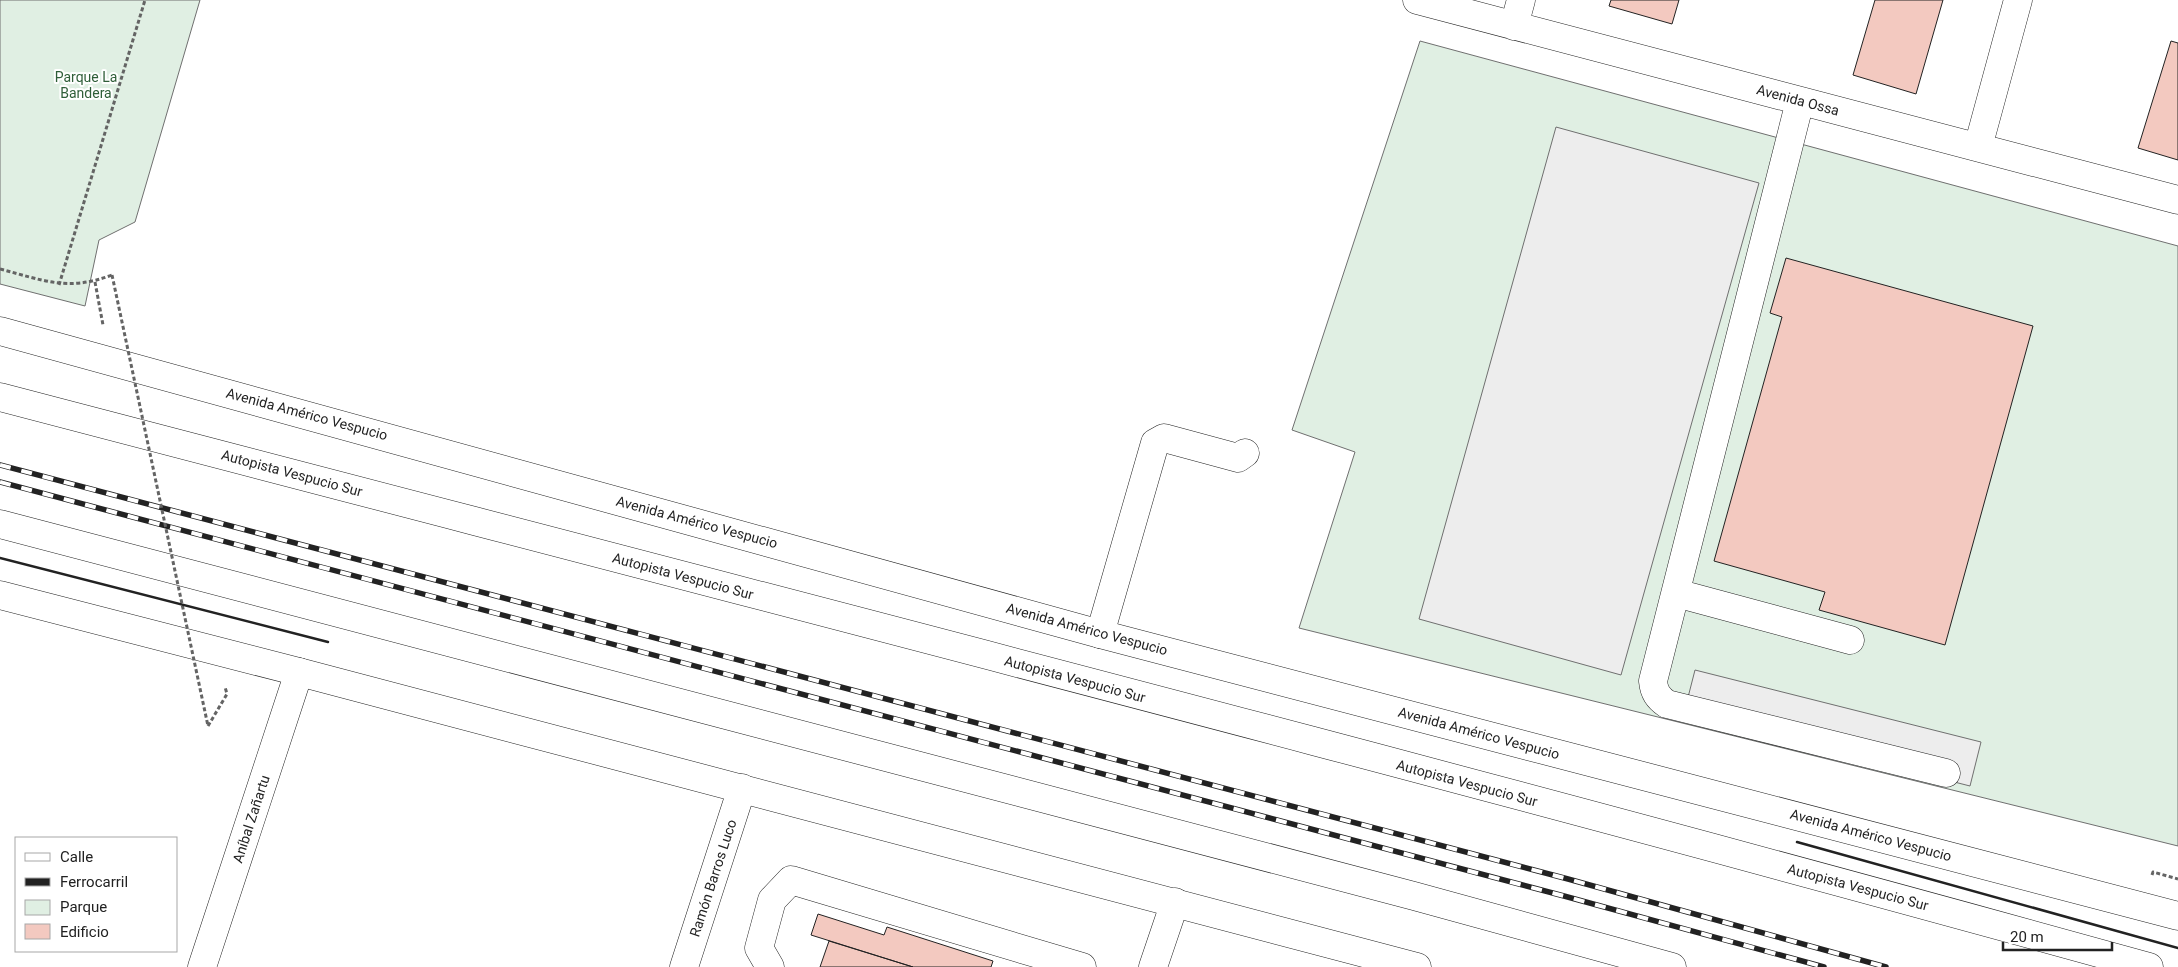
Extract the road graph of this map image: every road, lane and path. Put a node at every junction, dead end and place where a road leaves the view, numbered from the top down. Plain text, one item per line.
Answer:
1 (145, 0) edge
2 (1417, 0) edge
3 (2018, 0) edge
4 (1517, 13) edge
5 (1800, 101) junction
6 (1978, 147) junction
7 (2178, 200) edge
8 (0, 268) edge
9 (95, 282) junction
10 (59, 285) junction
11 (104, 329) dead end
12 (0, 331) edge
13 (0, 397) edge
14 (1245, 453) dead end
15 (0, 524) edge
16 (1676, 593) junction
17 (0, 596) edge
18 (1100, 634) junction
19 (1850, 640) dead end
20 (299, 672) junction
21 (224, 678) dead end
22 (1946, 773) dead end
23 (742, 788) junction
24 (1175, 902) junction
25 (2178, 916) edge
26 (202, 967) edge
27 (684, 967) edge
28 (770, 967) edge
29 (1080, 967) edge
30 (1153, 967) edge
31 (1417, 967) edge
32 (1672, 967) edge
33 (2149, 967) edge

1 - 10 path
2 - 4 main road, Avenida Ossa
3 - 6 main road
4 - 5 main road, Avenida Ossa
5 - 6 main road, Avenida Ossa
5 - 16 main road
6 - 7 main road, Avenida Ossa
8 - 10 path
9 - 10 path
9 - 11 path
9 - 21 path, bridge
12 - 18 main road, Avenida Américo Vespucio
13 - 33 main road, Autopista Vespucio Sur
14 - 18 main road
15 - 32 main road
16 - 19 main road
16 - 22 main road
17 - 20 main road
18 - 25 main road, Avenida Américo Vespucio
20 - 23 main road
20 - 26 main road, Aníbal Zañartu
23 - 24 main road
23 - 27 main road, Ramón Barros Luco
24 - 30 main road
24 - 31 main road
28 - 29 main road

